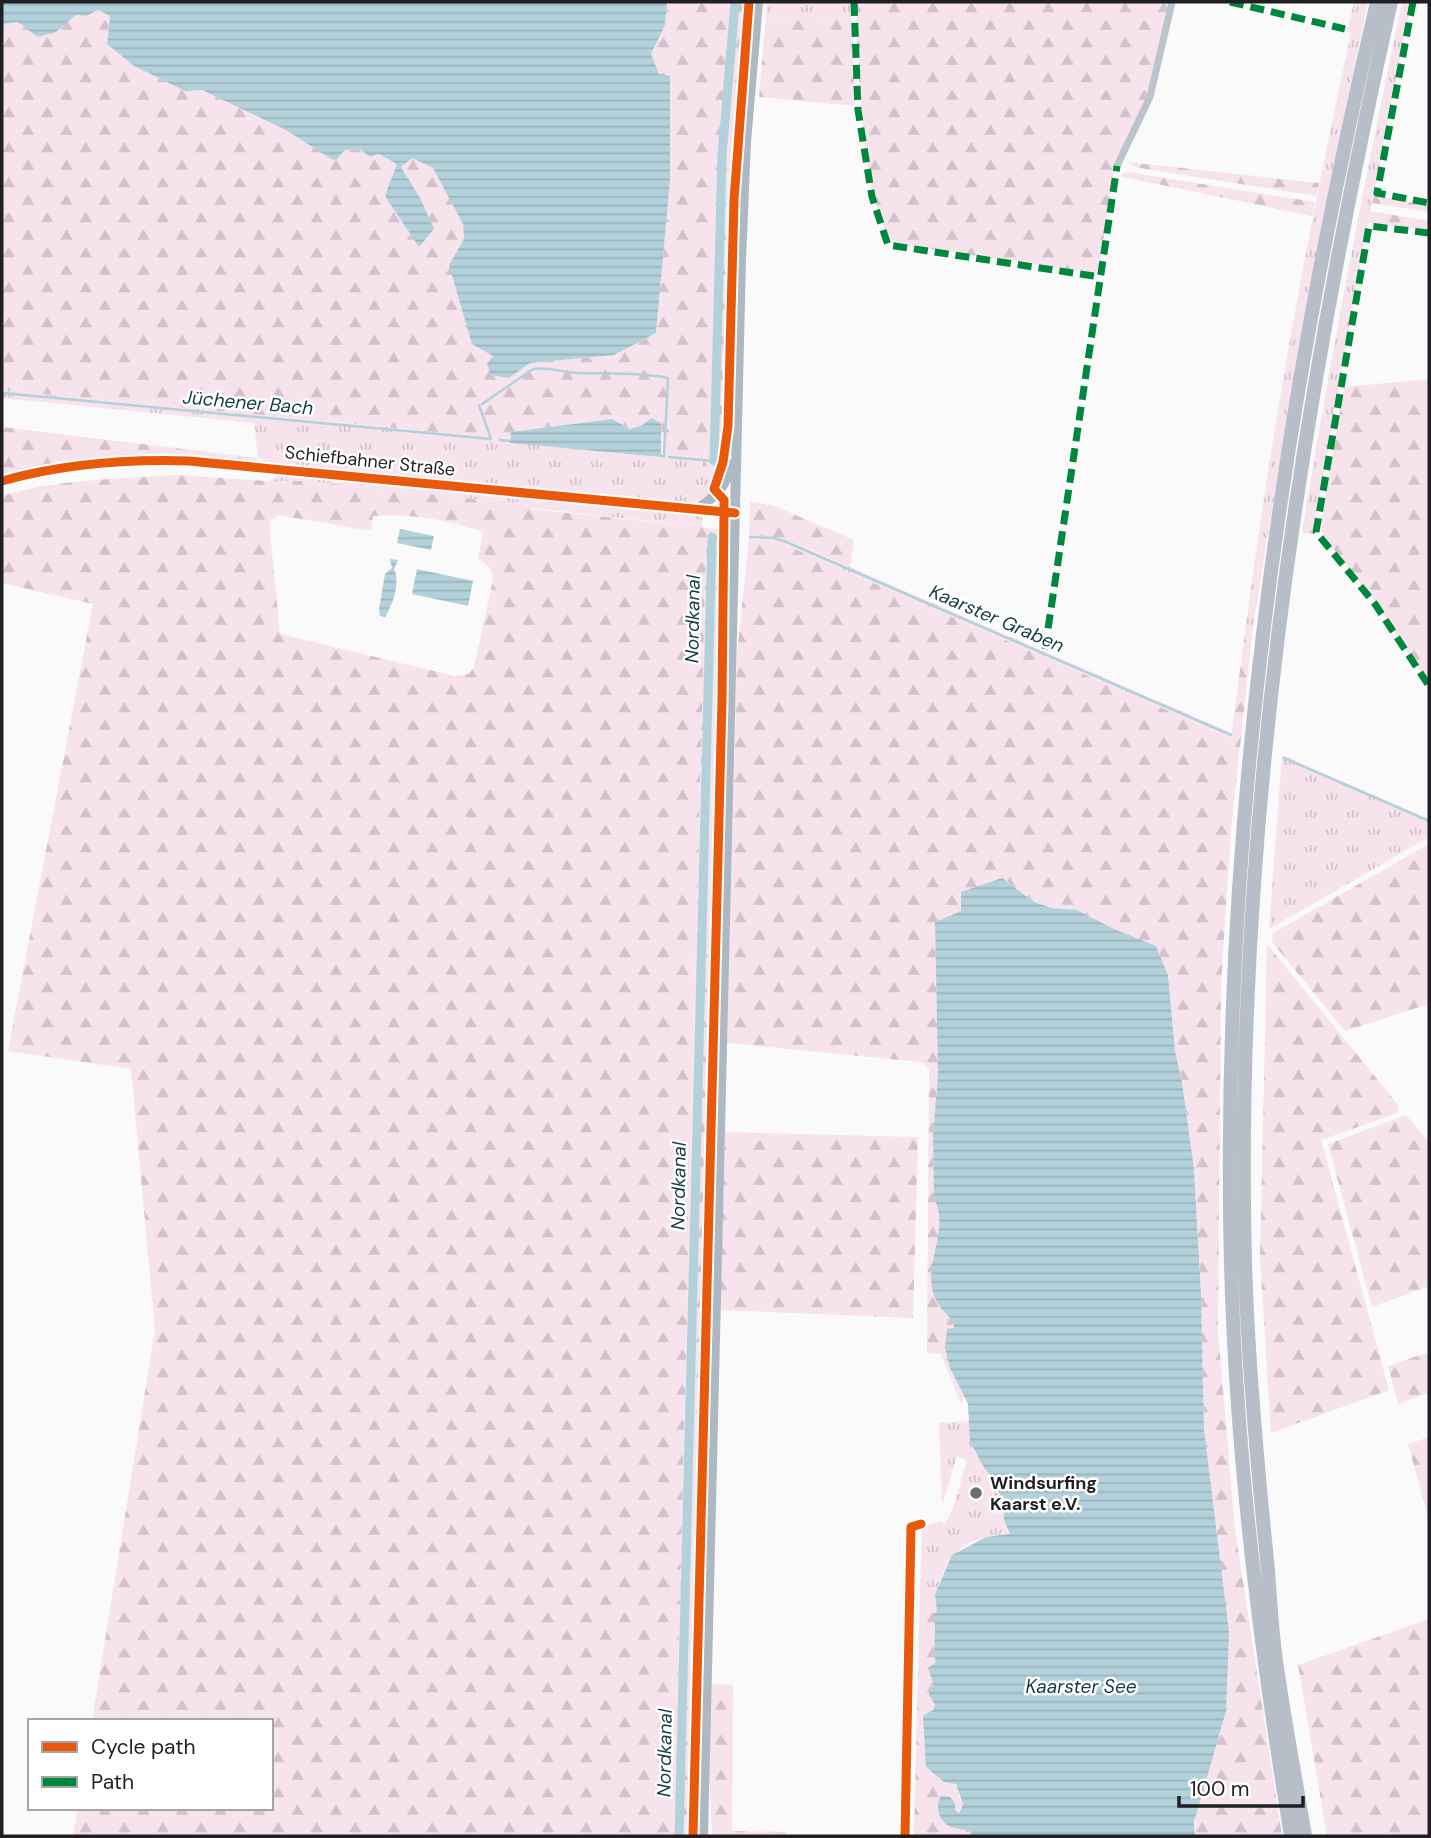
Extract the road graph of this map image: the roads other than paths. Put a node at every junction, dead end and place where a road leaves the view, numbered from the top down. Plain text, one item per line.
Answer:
1 (758, 2) edge
2 (1172, 2) edge
3 (1377, 2) edge
4 (1391, 2) edge
5 (1116, 166) dead end
6 (736, 445) junction
7 (2, 481) edge
8 (696, 510) junction
9 (735, 513) junction
10 (921, 1524) dead end
11 (703, 1836) edge
12 (905, 1836) edge
13 (1291, 1836) edge
14 (1305, 1836) edge

1 - 6 main road
2 - 5 street
3 - 13 highway
4 - 14 highway
6 - 8 main road
6 - 9 main road
7 - 8 main road, Schiefbahner Straße
8 - 9 main road, Schiefbahner Straße
9 - 11 main road
10 - 12 street

